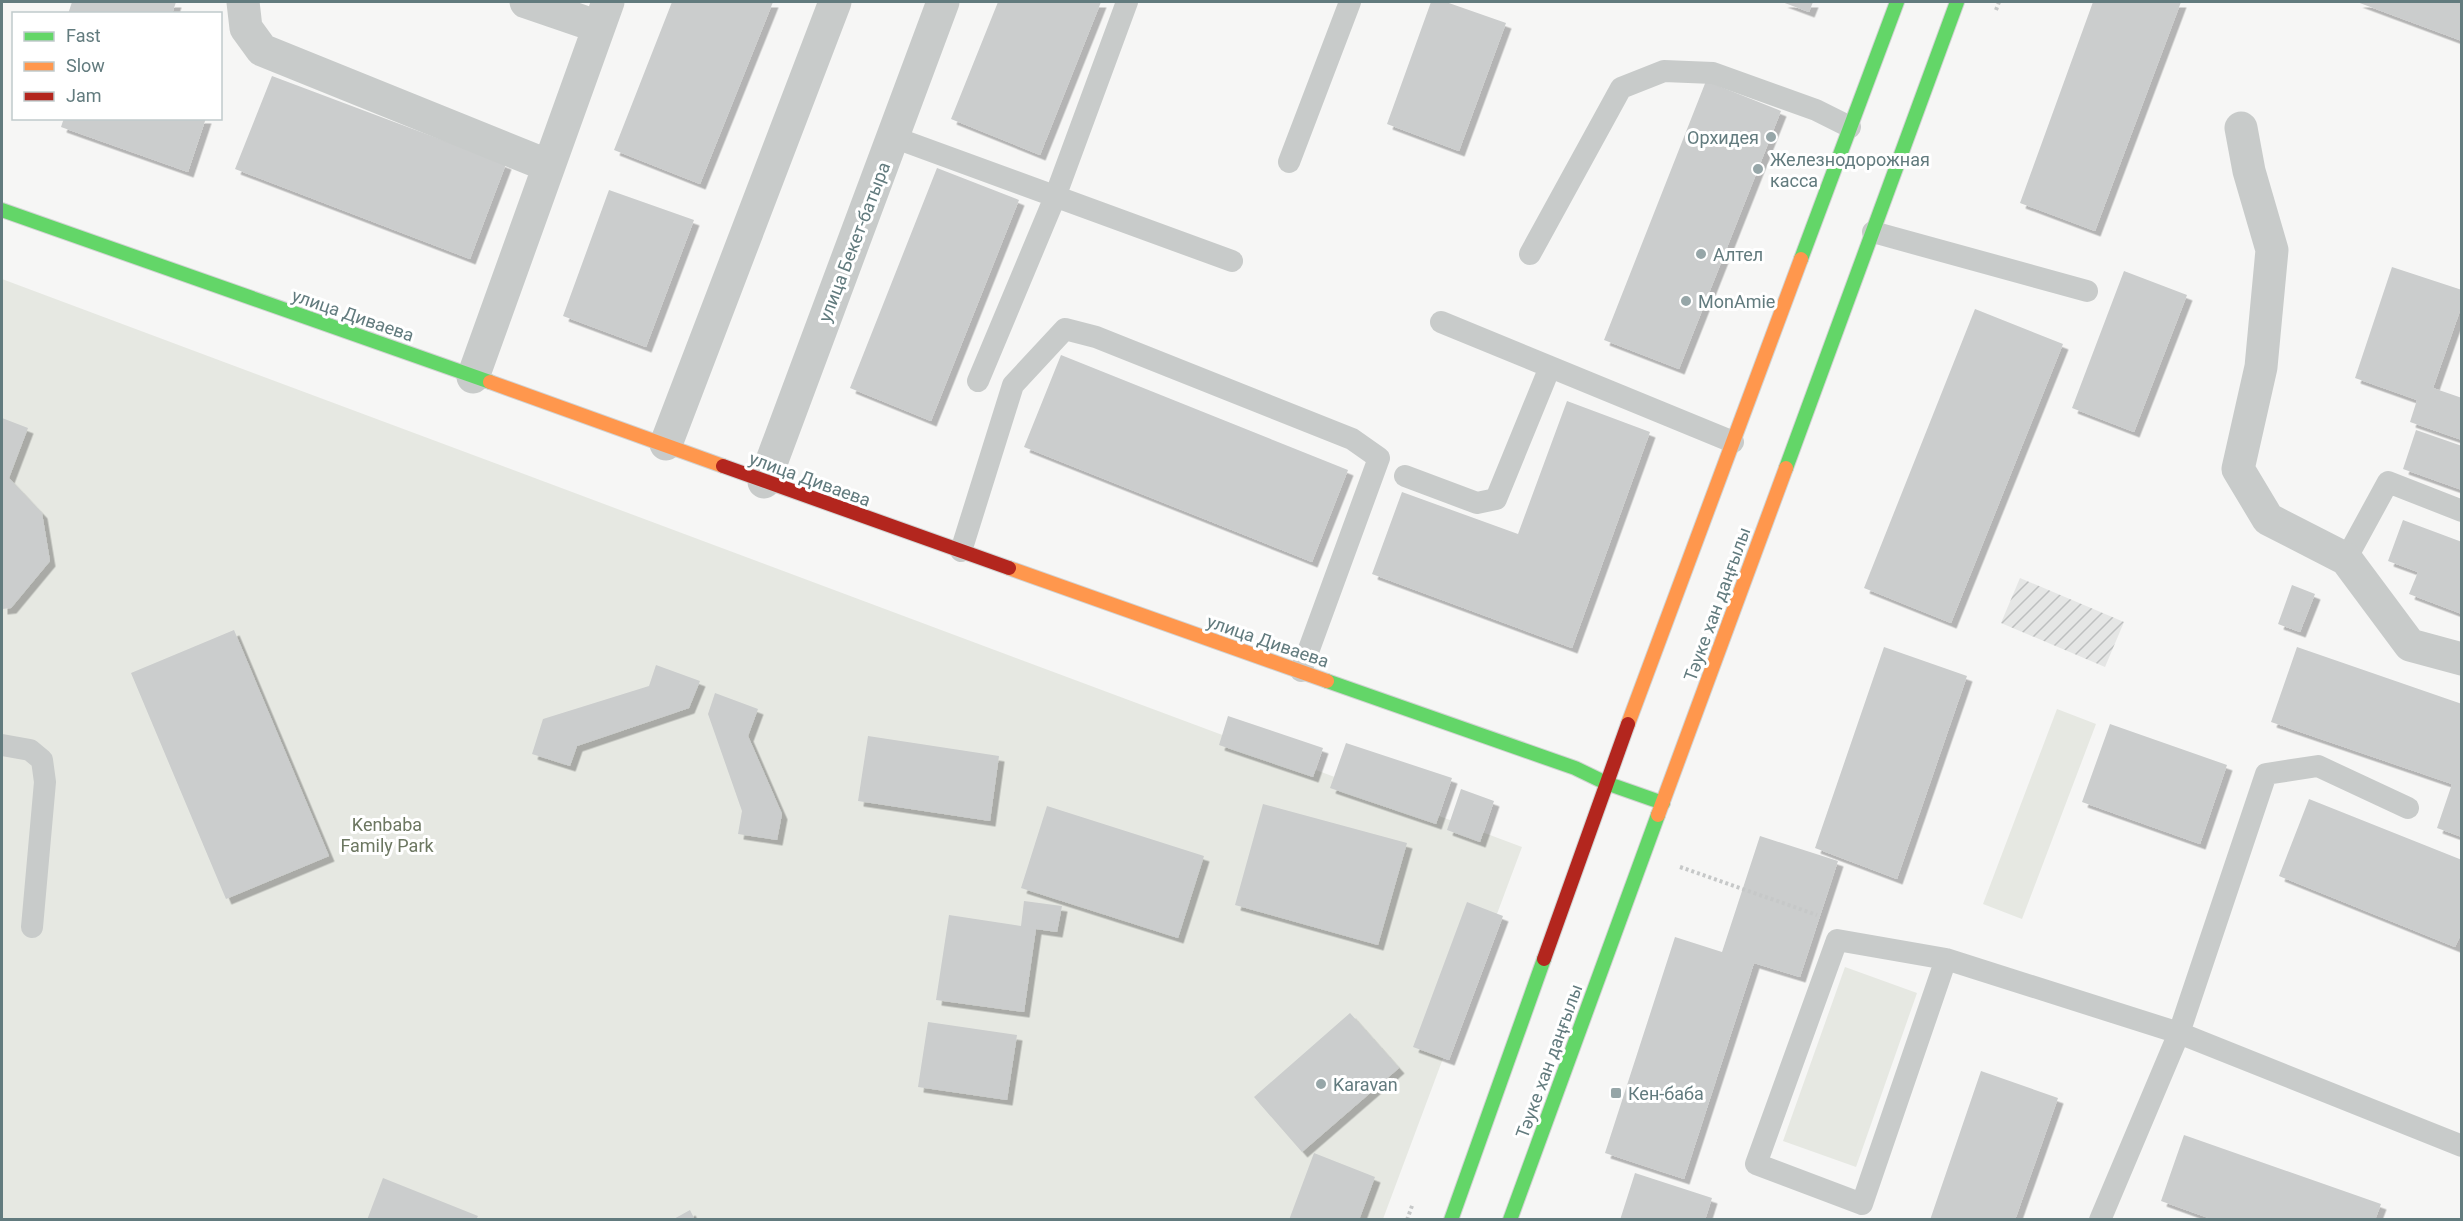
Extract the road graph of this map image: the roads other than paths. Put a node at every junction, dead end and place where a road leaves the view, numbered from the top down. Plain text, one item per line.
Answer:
1 (243, 2) edge
2 (526, 2) edge
3 (835, 2) edge
4 (943, 2) edge
5 (1127, 2) edge
6 (1350, 2) edge
7 (1897, 2) edge
8 (1957, 2) edge
9 (603, 14) edge
10 (1850, 127) junction
11 (2241, 128) dead end
12 (893, 137) junction
13 (1289, 162) dead end
14 (549, 166) junction
15 (1055, 196) junction
16 (2, 210) edge
17 (1873, 232) junction
18 (1530, 254) dead end
19 (1232, 261) dead end
20 (2087, 291) dead end
21 (1441, 322) dead end
22 (1550, 367) junction
23 (472, 377) junction
24 (978, 381) dead end
25 (1733, 442) junction
26 (666, 444) junction
27 (1405, 476) dead end
28 (764, 482) junction
29 (2462, 511) edge
30 (961, 551) junction
31 (2346, 559) junction
32 (2462, 659) edge
33 (1301, 671) junction
34 (2, 745) edge
35 (1606, 783) junction
36 (1663, 803) junction
37 (2409, 808) dead end
38 (32, 927) dead end
39 (1946, 959) junction
40 (2179, 1033) junction
41 (2462, 1146) edge
42 (1867, 1212) edge
43 (1451, 1220) edge
44 (1510, 1220) edge
45 (2100, 1220) edge

1 - 14 street
2 - 9 street
3 - 26 street
4 - 12 street, улица Бекет-батыра
5 - 15 lane
6 - 13 lane
7 - 10 main road, Тәуке хан даңғылы
8 - 17 main road, Тәуке хан даңғылы
9 - 14 street
10 - 18 lane
10 - 25 main road, Тәуке хан даңғылы
11 - 31 street
12 - 15 lane
12 - 28 street, улица Бекет-батыра
14 - 23 street
15 - 19 lane
15 - 24 lane
16 - 23 main road, улица Диваева
17 - 20 lane
17 - 36 main road, Тәуке хан даңғылы
21 - 22 lane
22 - 25 lane
22 - 27 lane
23 - 26 main road, улица Диваева
25 - 35 main road, Тәуке хан даңғылы
26 - 28 main road, улица Диваева
28 - 30 main road, улица Диваева
29 - 31 lane
30 - 33 main road, улица Диваева
30 - 33 lane
31 - 32 street
33 - 35 main road, улица Диваева
34 - 38 lane
35 - 36 main road, улица Диваева
35 - 43 main road, Тәуке хан даңғылы
36 - 44 main road, Тәуке хан даңғылы
37 - 40 lane
39 - 40 lane
39 - 42 lane
39 - 42 lane
40 - 41 lane
40 - 45 lane

